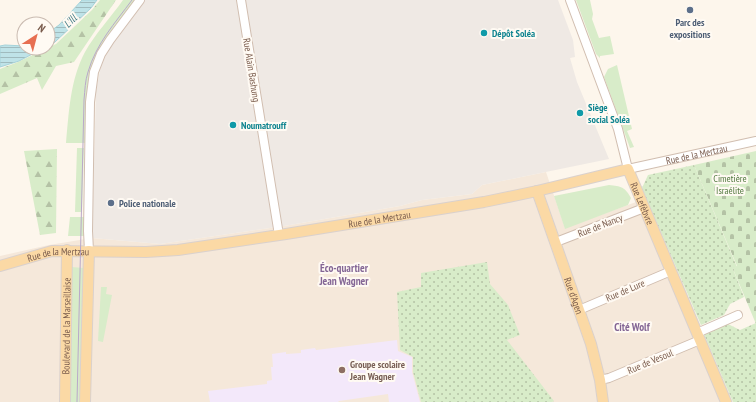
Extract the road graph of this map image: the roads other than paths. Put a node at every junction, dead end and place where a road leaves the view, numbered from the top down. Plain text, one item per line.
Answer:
1 (140, 0) edge
2 (240, 0) edge
3 (570, 0) edge
4 (756, 141) edge
5 (628, 169) junction
6 (537, 191) junction
7 (644, 208) junction
8 (279, 235) junction
9 (556, 242) junction
10 (67, 250) junction
11 (89, 251) junction
12 (0, 266) edge
13 (671, 271) junction
14 (579, 310) junction
15 (738, 315) dead end
16 (698, 336) junction
17 (600, 380) junction
18 (65, 402) edge
19 (85, 402) edge
20 (603, 402) edge
21 (726, 402) edge

1 - 11 street
2 - 8 street, Rue Alain Bashung
3 - 5 street, Rue Lefèbvre
4 - 5 street, Rue de la Mertzau
5 - 6 main road, Rue de la Mertzau
5 - 7 main road, Rue Lefèbvre
6 - 8 main road, Rue de la Mertzau
6 - 9 main road, Rue d'Agen
7 - 9 street, Rue de Nancy
7 - 13 main road, Rue Lefèbvre
8 - 11 main road, Rue de la Mertzau
9 - 14 main road, Rue d'Agen
10 - 11 main road, Rue de la Mertzau
10 - 12 main road, Rue de la Mertzau
10 - 18 main road, Boulevard de la Marseillaise
11 - 19 main road, Boulevard de la Marseillaise
13 - 14 street, Rue de Lure
13 - 16 main road, Rue Lefèbvre
14 - 17 main road, Rue d'Agen
15 - 16 street, Rue de Vesoul
16 - 17 street, Rue de Vesoul
16 - 21 main road, Rue Lefèbvre
17 - 20 main road, Rue d'Agen

